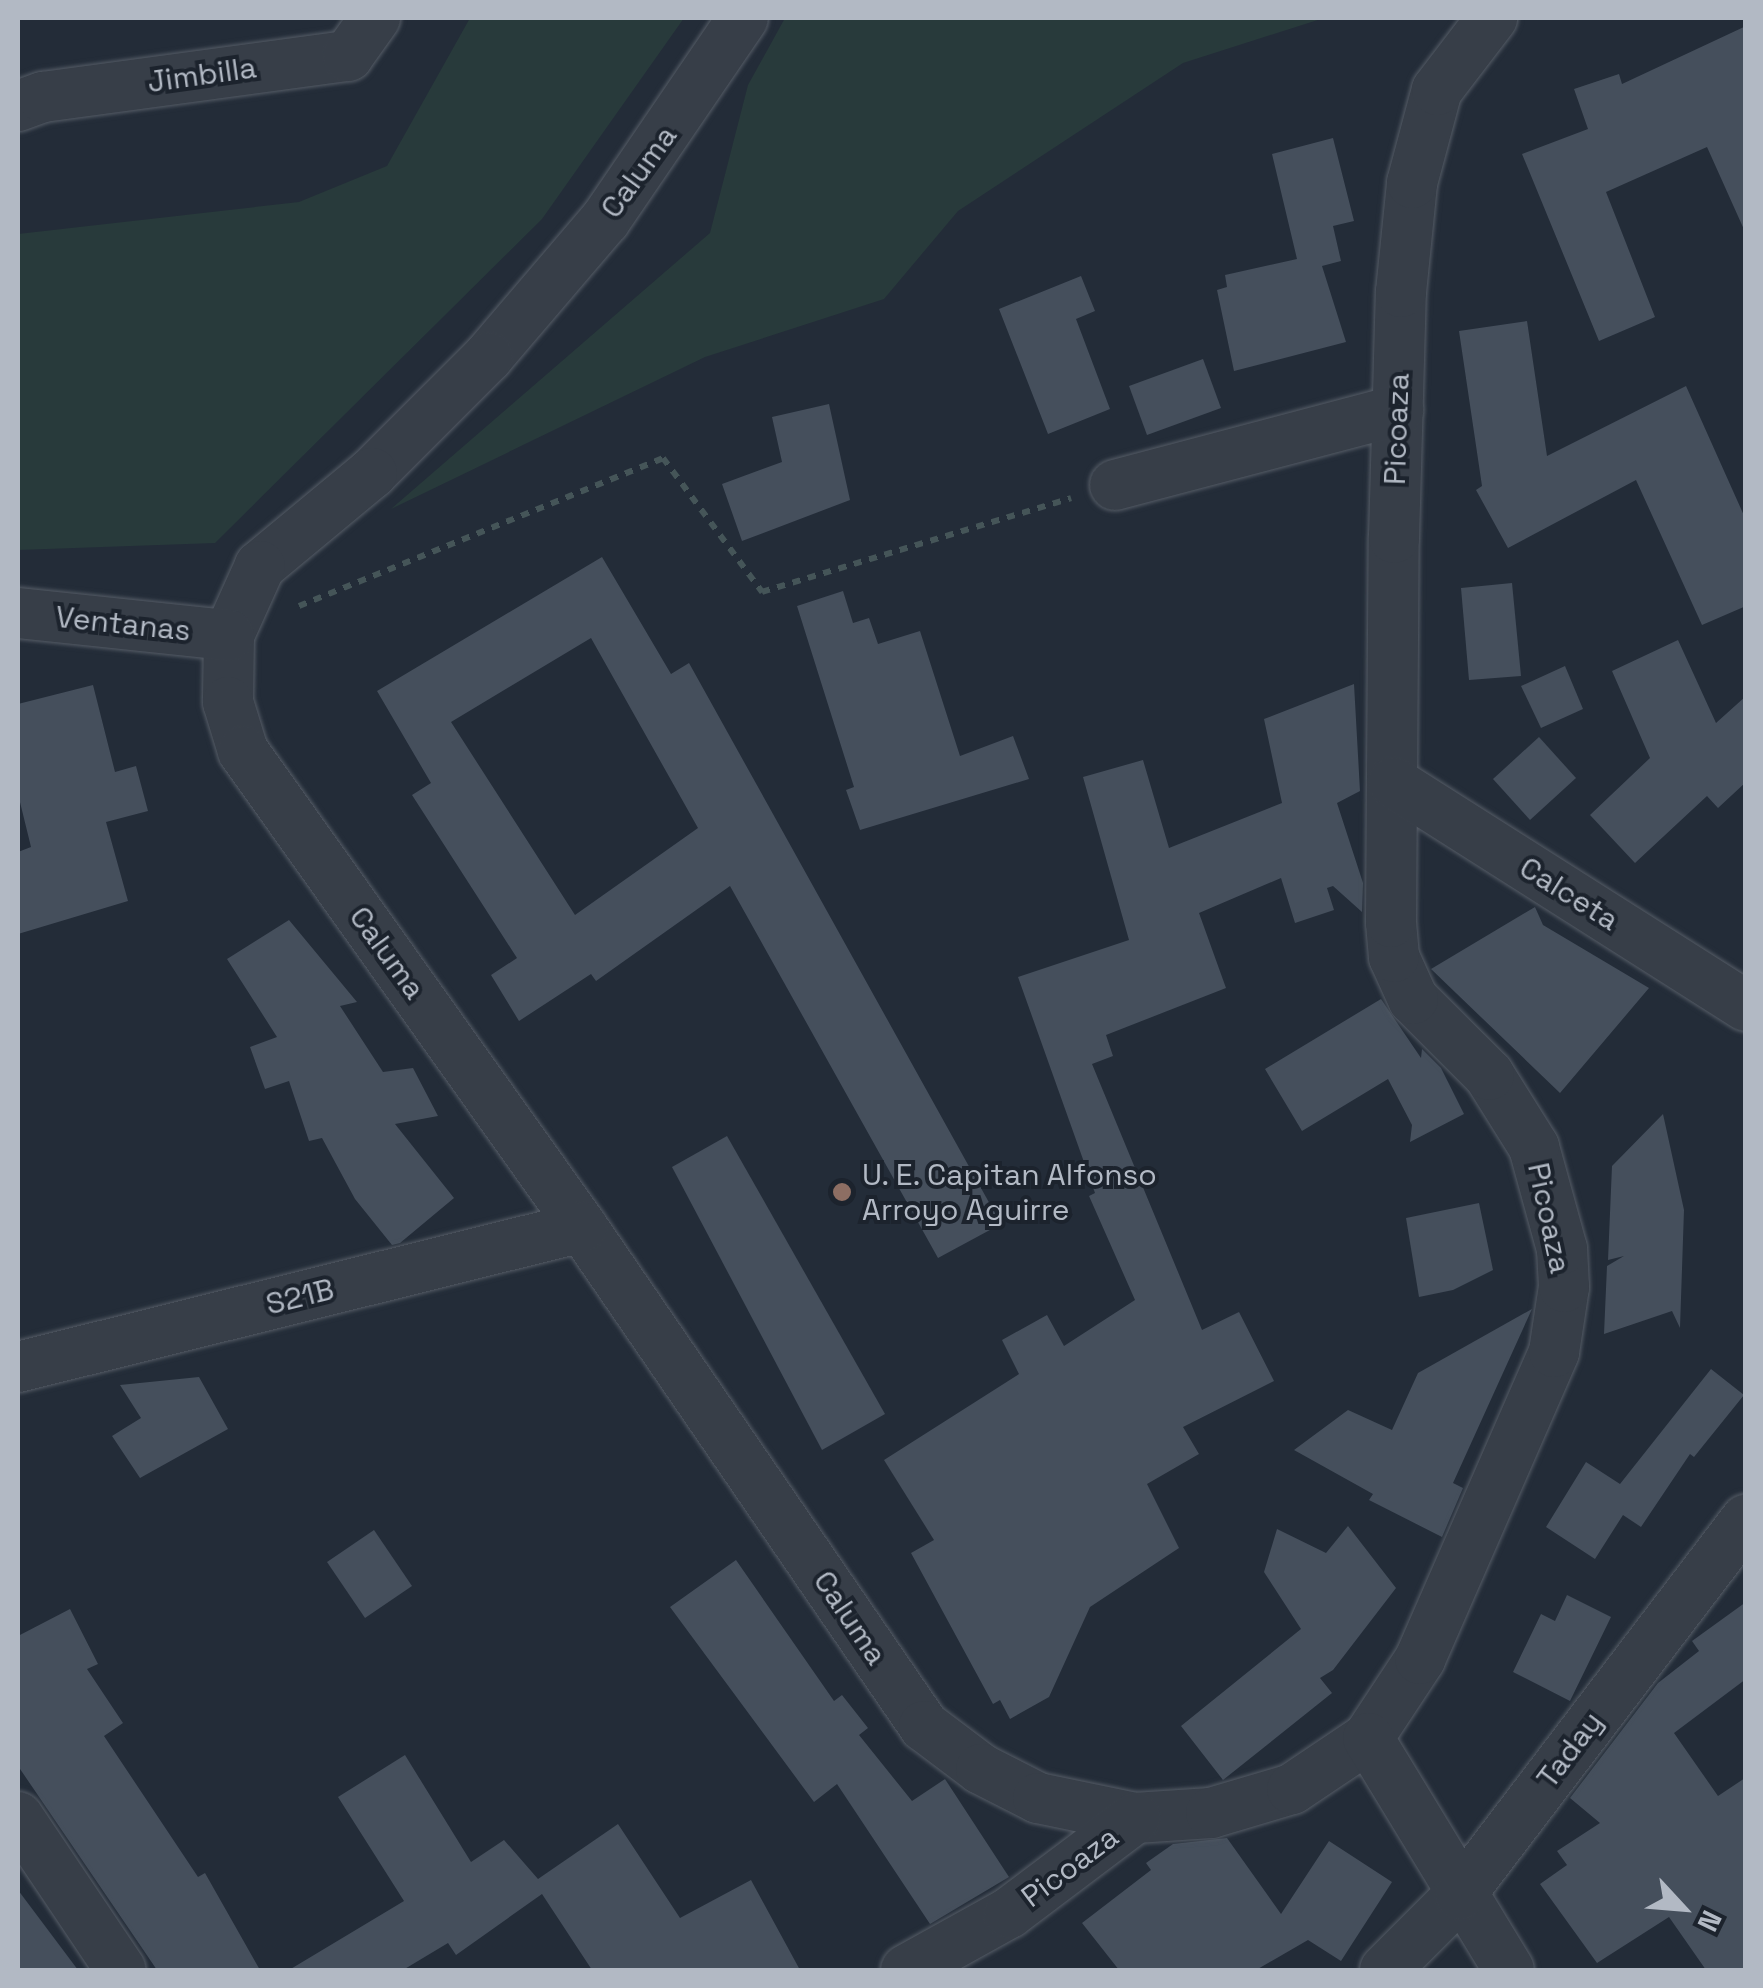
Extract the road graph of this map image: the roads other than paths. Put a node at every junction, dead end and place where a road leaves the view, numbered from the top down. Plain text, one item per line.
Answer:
1 (743, 18) edge
2 (1492, 18) edge
3 (374, 21) edge
4 (18, 106) edge
5 (1398, 410) junction
6 (1115, 485) road end
7 (18, 613) edge
8 (229, 635) junction
9 (1393, 782) junction
10 (1746, 1006) edge
11 (582, 1226) junction
12 (18, 1367) edge
13 (1746, 1520) edge
14 (1368, 1738) junction
15 (18, 1817) edge
16 (1136, 1818) junction
17 (1460, 1895) junction
18 (121, 1970) edge
19 (906, 1970) edge
20 (1384, 1970) edge
21 (1509, 1970) edge

1 - 8 street, Caluma
2 - 5 street, Picoaza
3 - 4 street, Jimbilla
5 - 6 street
5 - 9 street, Picoaza
7 - 8 street, Ventanas
8 - 11 street, Caluma
9 - 10 street, Calceta
9 - 14 street, Picoaza
11 - 12 street, S21B
11 - 16 street, Caluma
13 - 17 street, Taday
14 - 16 street, Picoaza
14 - 17 street
15 - 18 street
16 - 19 street, Picoaza
17 - 20 street, Taday
17 - 21 street

